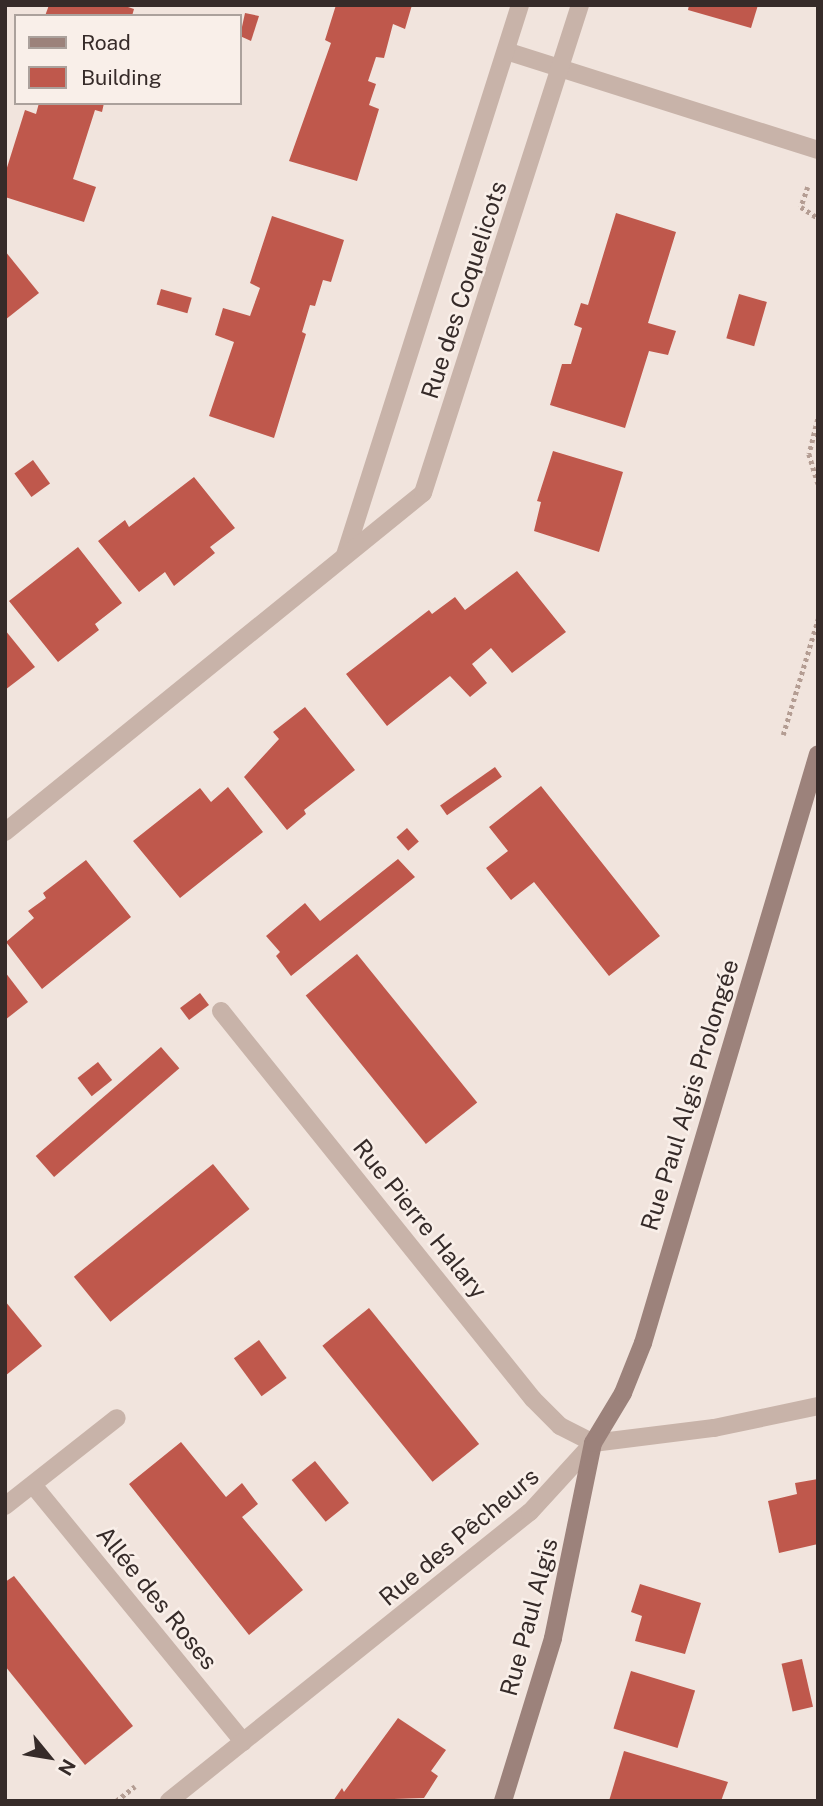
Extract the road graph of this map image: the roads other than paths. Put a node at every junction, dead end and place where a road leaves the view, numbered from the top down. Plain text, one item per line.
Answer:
1 (520, 5) edge
2 (579, 5) edge
3 (506, 51) junction
4 (561, 68) junction
5 (818, 150) edge
6 (345, 555) junction
7 (818, 754) edge
8 (5, 832) edge
9 (221, 1011) dead end
10 (818, 1406) edge
11 (117, 1418) dead end
12 (593, 1443) junction
13 (33, 1485) junction
14 (5, 1506) edge
15 (243, 1742) junction
16 (169, 1801) edge
17 (503, 1801) edge

1 - 3 street, Rue des Coquelicots
2 - 4 street, Rue des Coquelicots
3 - 4 street
3 - 6 street, Rue des Coquelicots
4 - 5 street
4 - 6 street, Rue des Coquelicots
6 - 8 street, Rue des Coquelicots
7 - 12 street, Rue Paul Algis Prolongée
9 - 12 street, Rue Pierre Halary
10 - 12 street
11 - 13 street
12 - 15 street, Rue des Pêcheurs
12 - 17 street, Rue Paul Algis
13 - 14 street
13 - 15 street, Allée des Roses
15 - 16 street, Rue des Pêcheurs

